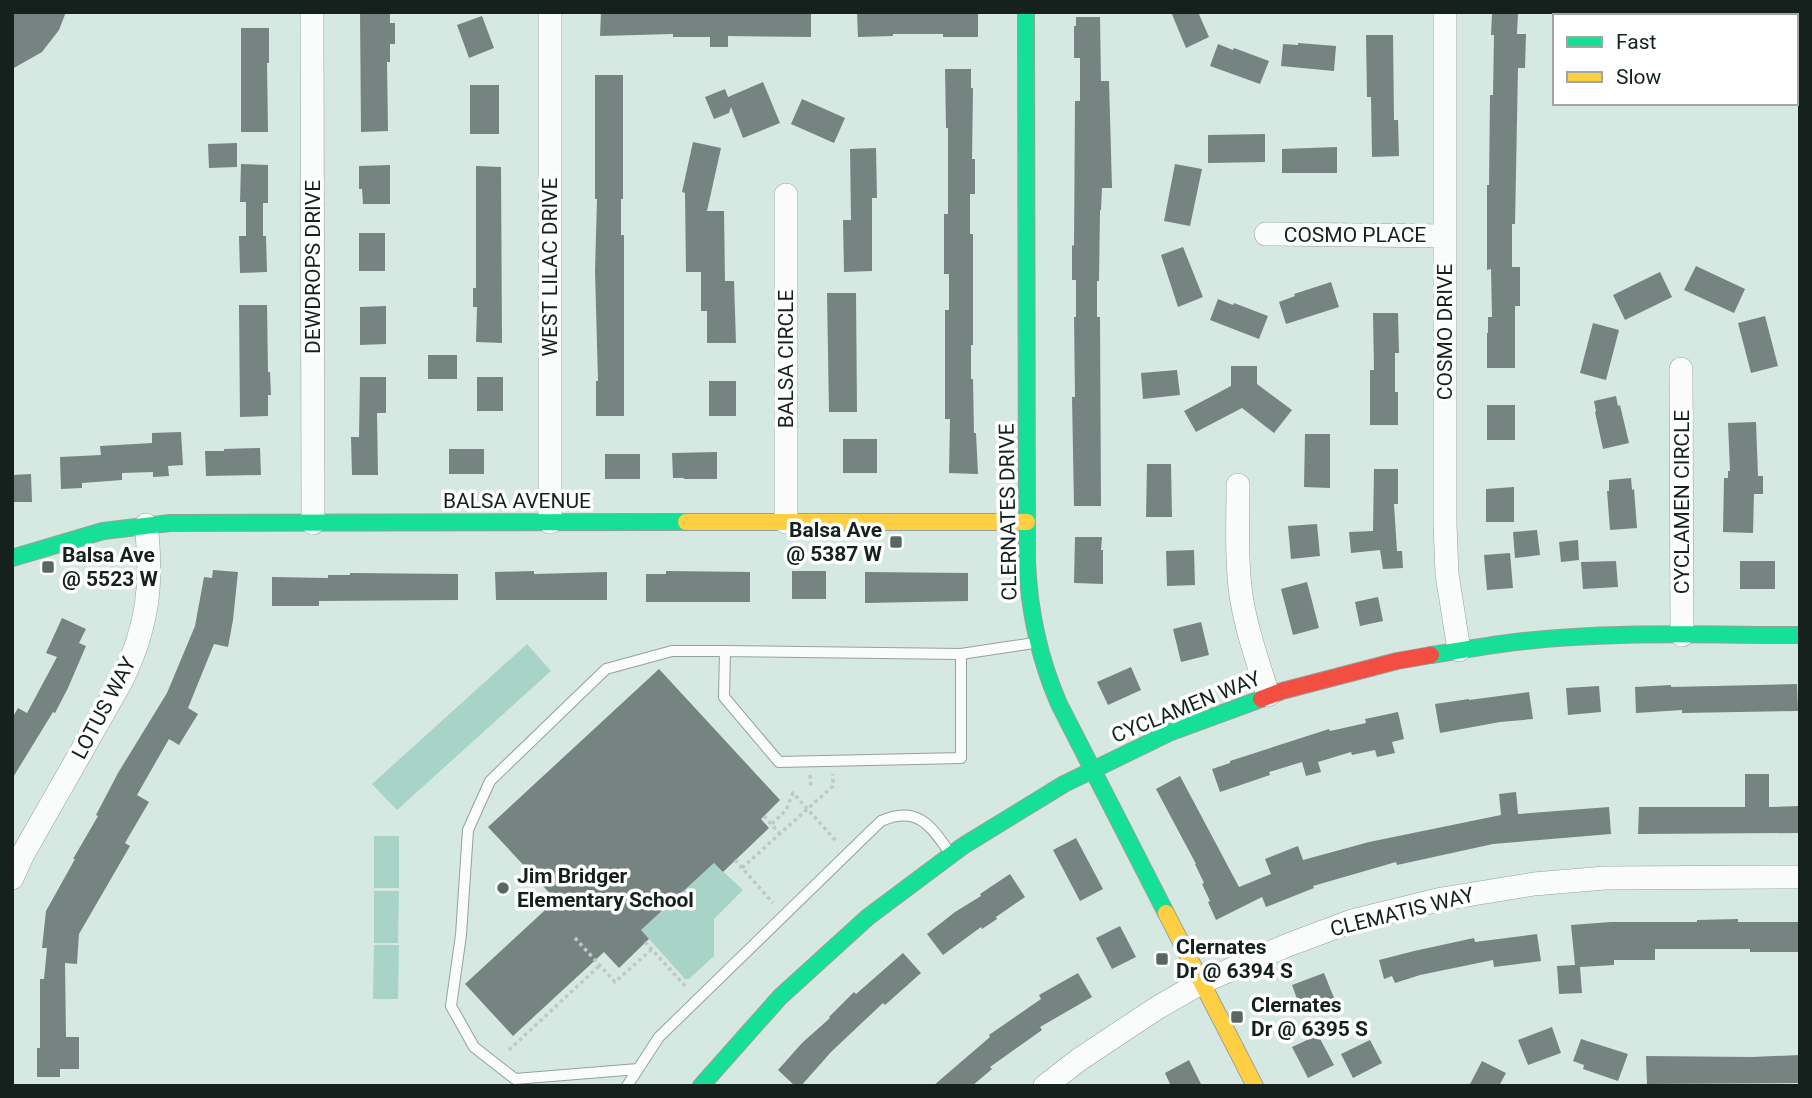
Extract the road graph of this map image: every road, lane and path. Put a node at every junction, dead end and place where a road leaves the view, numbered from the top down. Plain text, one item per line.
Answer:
1 (312, 12) edge
2 (550, 12) edge
3 (1026, 12) edge
4 (1445, 12) edge
5 (786, 195) dead end
6 (1266, 234) dead end
7 (1445, 236) junction
8 (1681, 369) dead end
9 (1238, 485) dead end
10 (550, 522) junction
11 (786, 522) junction
12 (1027, 522) junction
13 (313, 523) junction
14 (146, 524) junction
15 (12, 558) edge
16 (1682, 635) junction
17 (1800, 635) edge
18 (1036, 642) junction
19 (1459, 650) junction
20 (725, 651) junction
21 (961, 654) junction
22 (1268, 695) junction
23 (1093, 769) junction
24 (834, 786) dead end
25 (808, 809) junction
26 (764, 816) dead end
27 (772, 824) junction
28 (780, 834) junction
29 (837, 842) dead end
30 (951, 854) junction
31 (735, 860) dead end
32 (742, 868) junction
33 (1800, 877) edge
34 (12, 878) edge
35 (773, 903) dead end
36 (575, 937) dead end
37 (645, 942) dead end
38 (652, 949) junction
39 (600, 965) junction
40 (1202, 982) junction
41 (687, 988) dead end
42 (509, 1050) dead end
43 (638, 1069) junction
44 (627, 1086) edge
45 (701, 1086) edge
46 (1045, 1086) edge
47 (1255, 1086) edge

1 - 13 street, DEWDROPS DRIVE
2 - 10 street, WEST LILAC DRIVE
3 - 12 street, CLERNATES DRIVE
4 - 7 street, COSMO DRIVE
5 - 11 street, BALSA CIRCLE
6 - 7 street, COSMO PLACE
7 - 19 street, COSMO DRIVE
8 - 16 street, CYCLAMEN CIRCLE
9 - 22 street
10 - 11 street, BALSA AVENUE
10 - 13 street, BALSA AVENUE
11 - 12 street, BALSA AVENUE
12 - 18 street, CLERNATES DRIVE
13 - 14 street, BALSA AVENUE
14 - 15 street, BALSA AVENUE
14 - 34 street, LOTUS WAY
16 - 17 street, CYCLAMEN WAY
16 - 19 street, CYCLAMEN WAY
18 - 21 lane
18 - 23 street, CLERNATES DRIVE
19 - 22 street, CYCLAMEN WAY
20 - 21 lane
20 - 21 lane
20 - 43 lane
22 - 23 street, CYCLAMEN WAY
23 - 30 street, CYCLAMEN WAY
23 - 40 street, CLERNATES DRIVE
24 - 25 path
25 - 27 path
25 - 28 path
25 - 29 path
26 - 27 path
27 - 28 path
28 - 32 path
30 - 43 lane
30 - 45 street, CYCLAMEN WAY
31 - 32 path
32 - 35 path
33 - 40 street, CLEMATIS WAY
36 - 39 path
37 - 38 path
38 - 39 path
38 - 41 path
39 - 42 path
40 - 46 street, CLEMATIS WAY
40 - 47 street, CLERNATES DRIVE
43 - 44 lane

